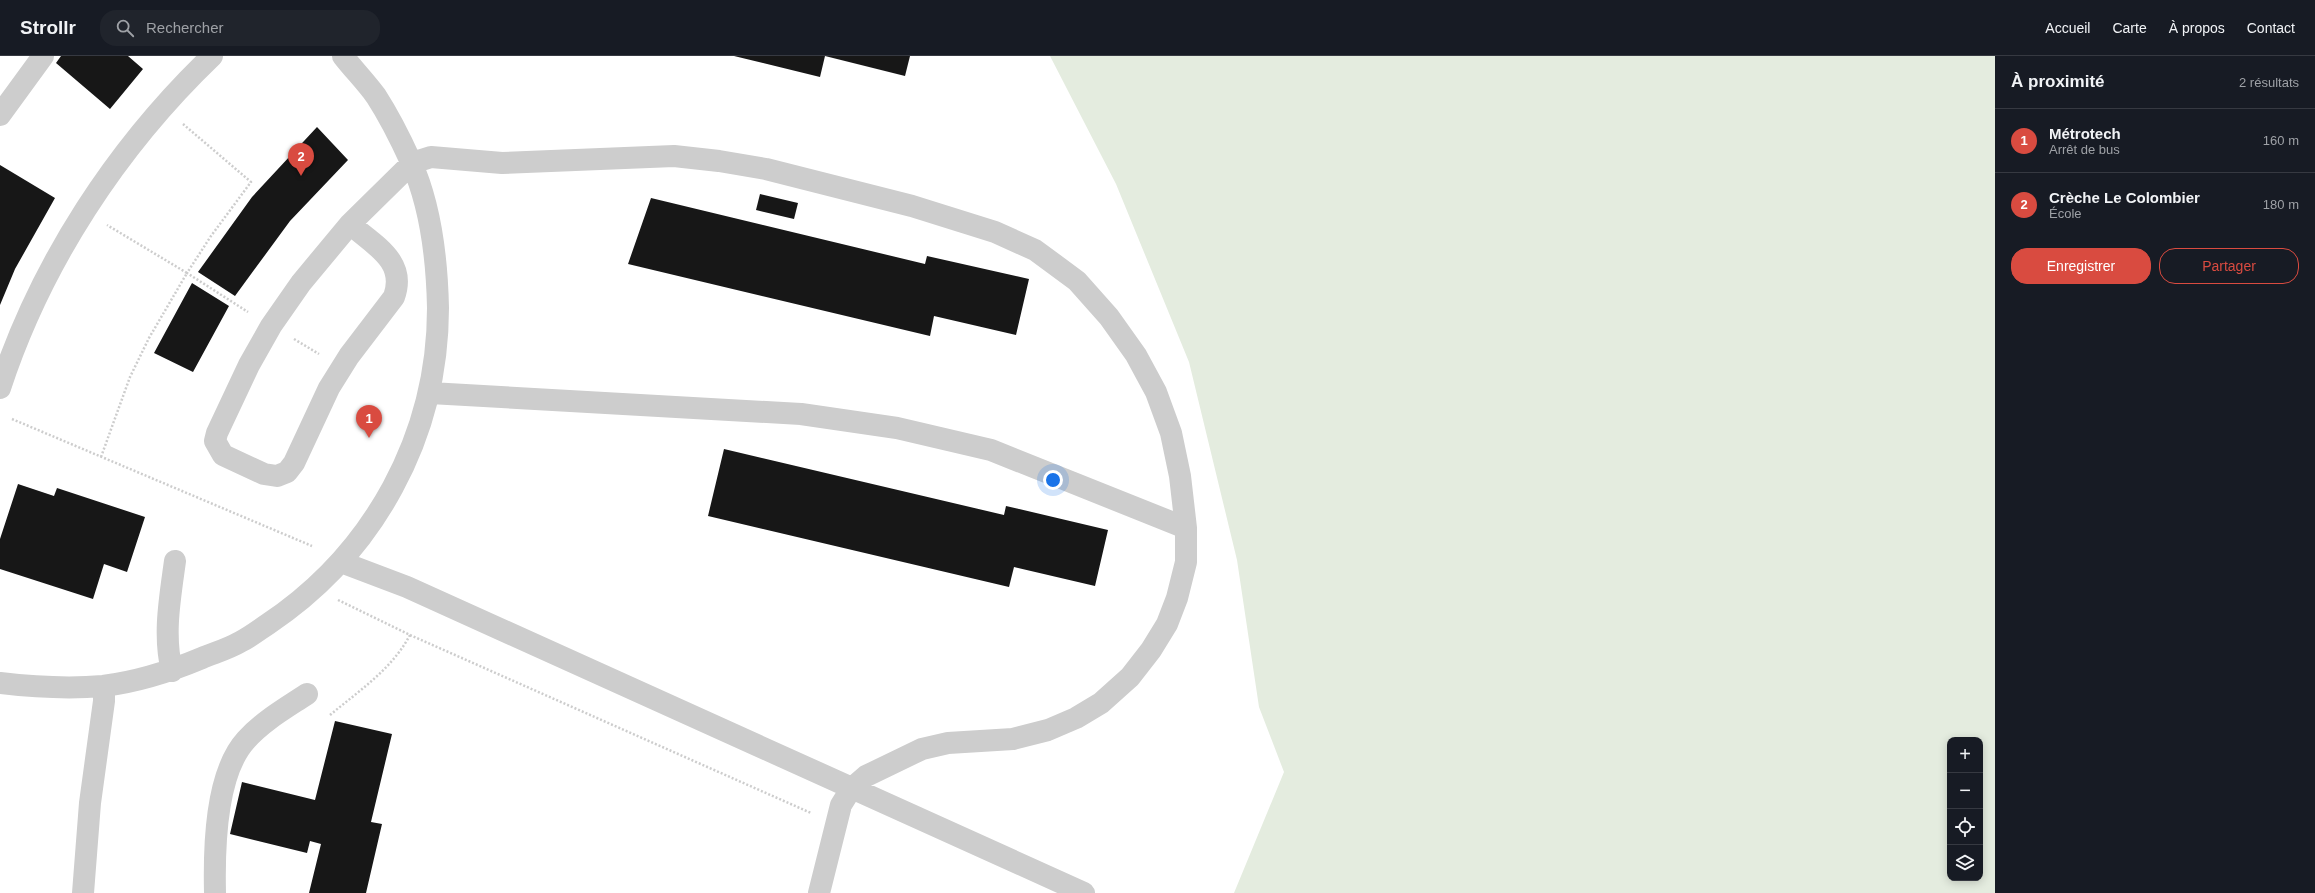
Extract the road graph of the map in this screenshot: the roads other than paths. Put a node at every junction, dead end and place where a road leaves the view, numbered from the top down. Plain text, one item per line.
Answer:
1 (43, 56) edge
2 (212, 56) edge
3 (343, 56) edge
4 (0, 115) edge
5 (412, 163) junction
6 (350, 224) junction
7 (0, 388) edge
8 (430, 393) junction
9 (1186, 528) junction
10 (175, 562) dead end
11 (342, 562) junction
12 (172, 671) junction
13 (0, 683) edge
14 (104, 686) junction
15 (307, 694) dead end
16 (850, 789) junction
17 (84, 893) edge
18 (215, 893) edge
19 (819, 893) edge
20 (1084, 893) edge

1 - 4 lane
2 - 7 lane
3 - 5 lane
5 - 6 lane
5 - 8 lane
5 - 9 lane
6 - 6 lane
8 - 9 lane
8 - 11 lane
9 - 16 lane
10 - 12 lane
11 - 12 lane
11 - 16 lane
12 - 14 lane
13 - 14 lane
14 - 17 lane
15 - 18 lane
16 - 19 lane
16 - 20 lane

